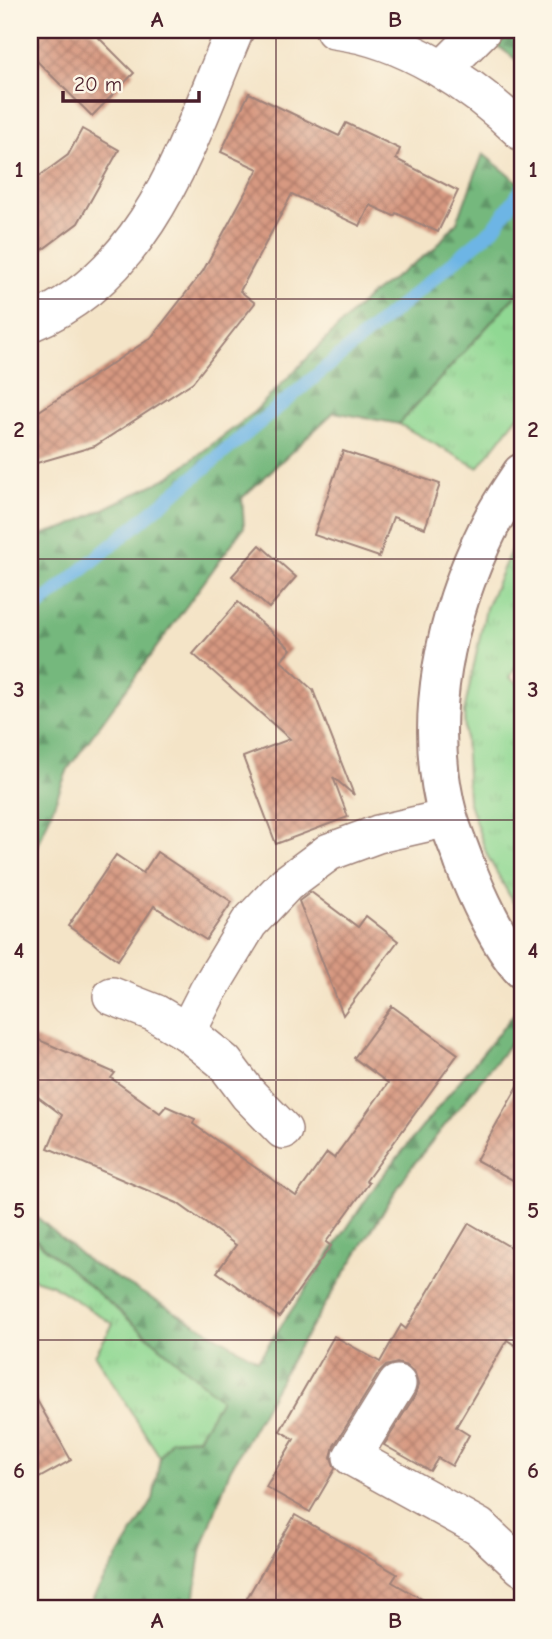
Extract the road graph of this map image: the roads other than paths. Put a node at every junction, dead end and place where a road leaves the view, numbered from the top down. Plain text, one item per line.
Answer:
1 (235, 30) edge
2 (334, 30) edge
3 (482, 30) edge
4 (443, 69) junction
5 (522, 132) edge
6 (30, 323) edge
7 (522, 472) edge
8 (448, 818) junction
9 (522, 969) edge
10 (112, 996) dead end
11 (187, 1032) junction
12 (283, 1130) dead end
13 (397, 1384) dead end
14 (522, 1567) edge

1 - 6 street
2 - 4 street
3 - 4 street
4 - 5 street
7 - 8 street
8 - 9 street
8 - 11 street
10 - 11 street
11 - 12 street
13 - 14 street

